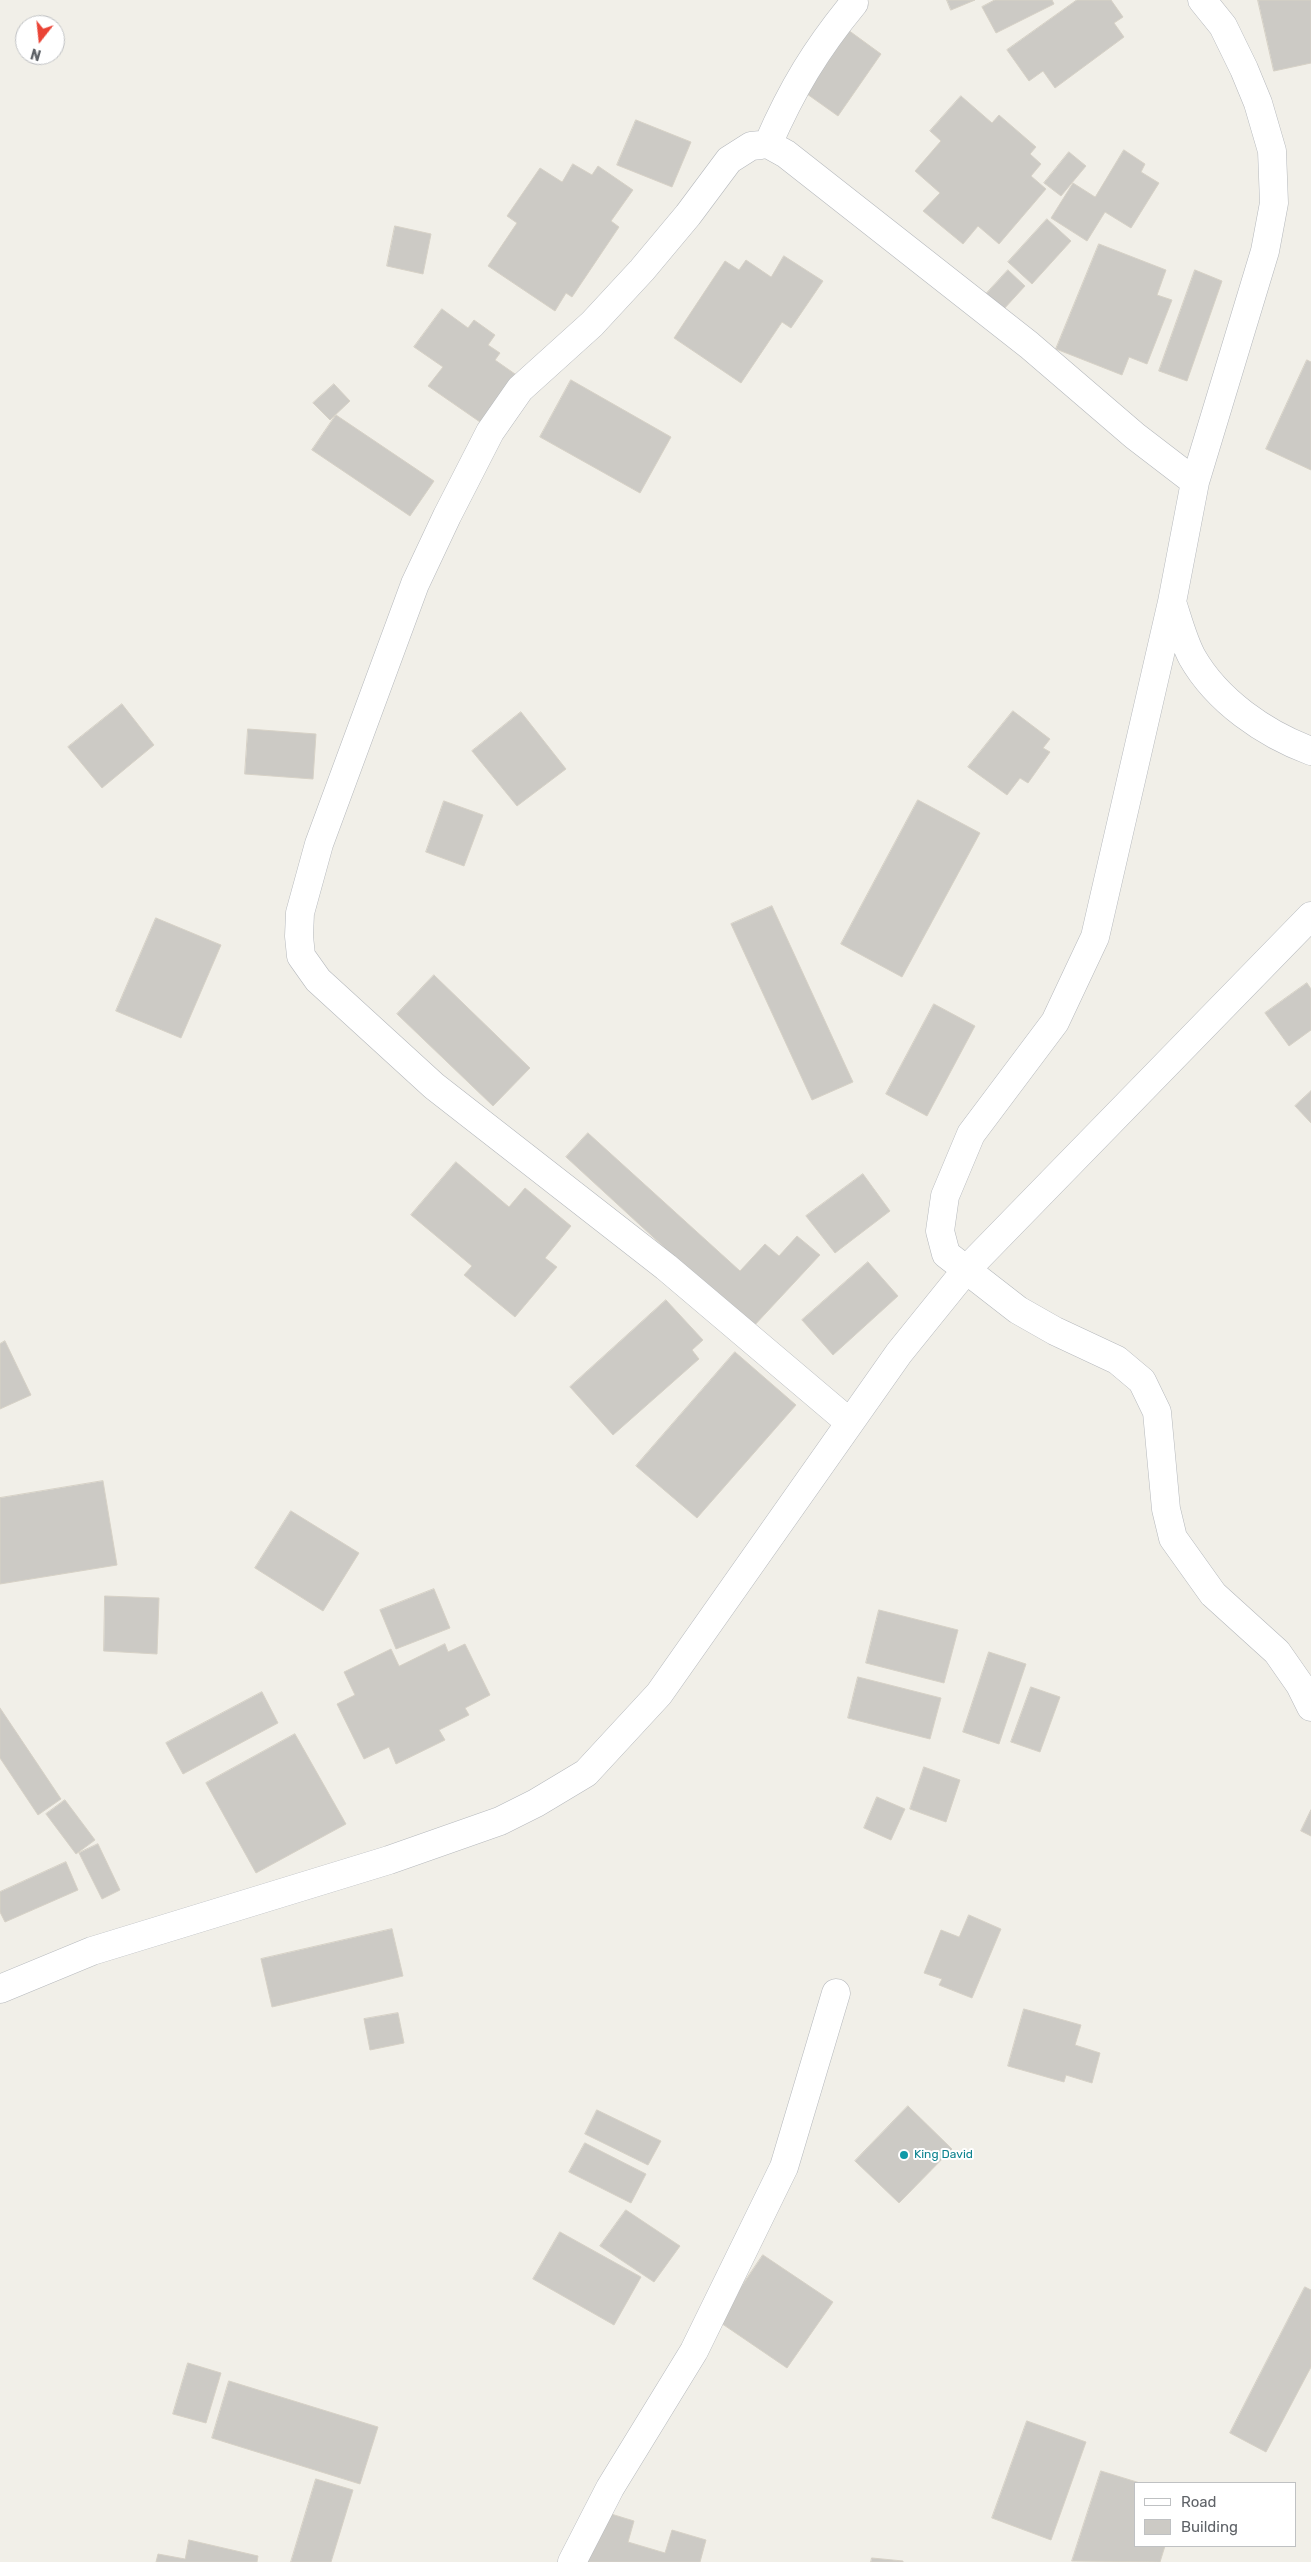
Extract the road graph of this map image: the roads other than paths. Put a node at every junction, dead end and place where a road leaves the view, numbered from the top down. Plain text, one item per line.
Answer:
1 (1202, 0) edge
2 (854, 3) dead end
3 (768, 144) junction
4 (1195, 482) junction
5 (1172, 602) junction
6 (1311, 751) edge
7 (1311, 916) edge
8 (966, 1270) junction
9 (849, 1422) junction
10 (1311, 1707) edge
11 (0, 1989) edge
12 (836, 1993) dead end
13 (572, 2562) edge

1 - 4 street
2 - 3 street
3 - 4 street
3 - 9 street
4 - 5 street
5 - 6 street
5 - 8 street
7 - 8 street
8 - 9 street
8 - 10 street
9 - 11 street
12 - 13 street

